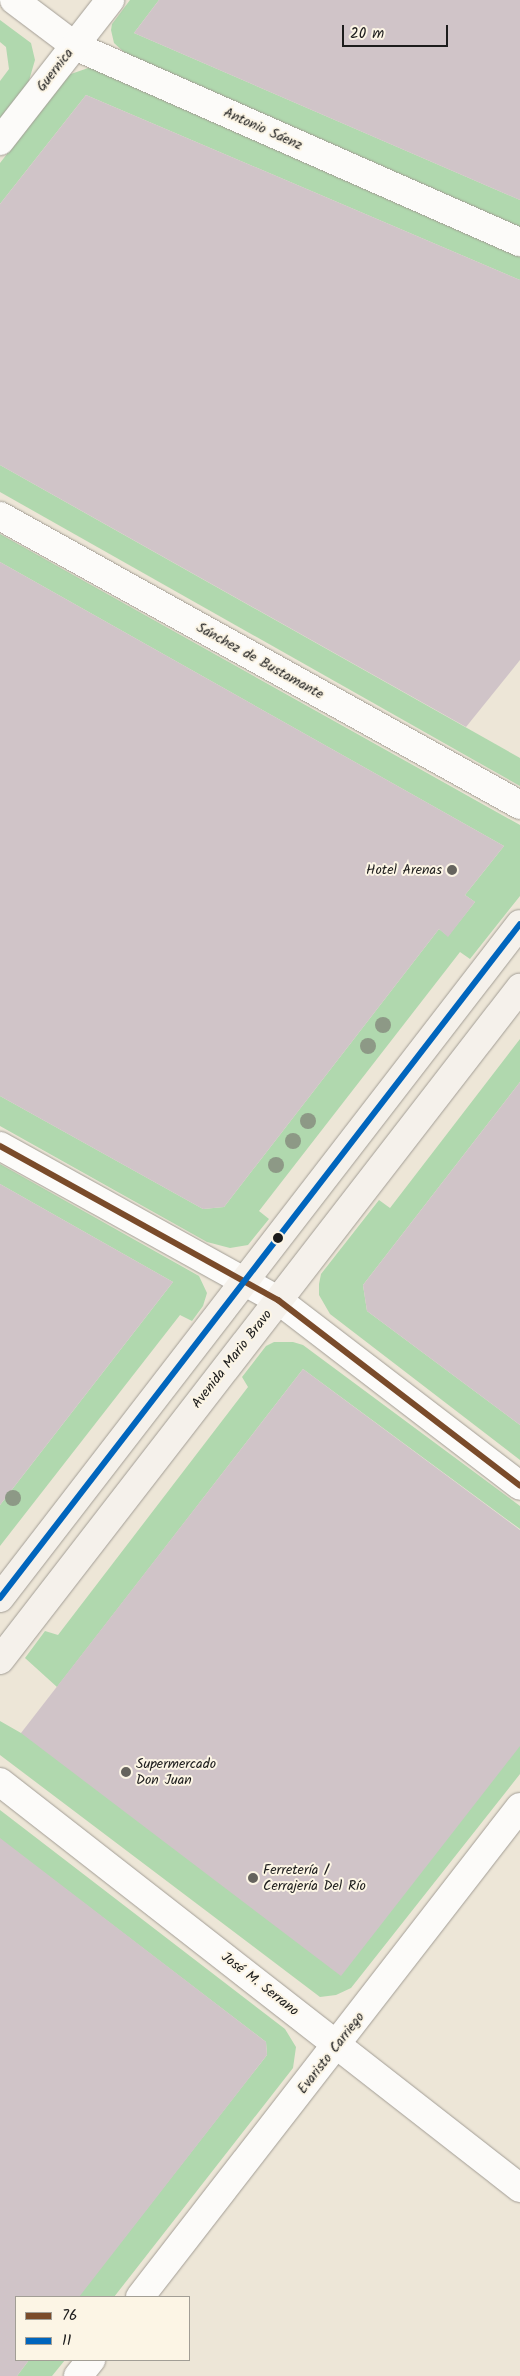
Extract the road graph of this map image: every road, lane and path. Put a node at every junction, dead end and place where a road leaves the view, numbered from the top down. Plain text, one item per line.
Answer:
1 (14, 0) edge
2 (110, 0) edge
3 (75, 46) junction
4 (0, 141) edge
5 (520, 242) edge
6 (0, 516) edge
7 (520, 805) edge
8 (520, 924) edge
9 (520, 988) edge
10 (0, 1146) edge
11 (244, 1282) junction
12 (278, 1300) junction
13 (520, 1486) edge
14 (0, 1598) edge
15 (0, 1660) edge
16 (0, 1782) edge
17 (520, 1807) edge
18 (338, 2045) junction
19 (520, 2188) edge
20 (141, 2296) edge
21 (90, 2361) edge
22 (78, 2376) edge

1 - 3 street, Antonio Sáenz
2 - 3 street, Guernica
3 - 4 street, Guernica
3 - 5 street, Antonio Sáenz
6 - 7 street, Sánchez de Bustamante
8 - 11 main road
9 - 12 main road, Avenida Mario Bravo
10 - 11 street
11 - 12 street
11 - 14 main road
12 - 13 street
12 - 15 main road, Avenida Mario Bravo
16 - 18 street, José M. Serrano
17 - 18 street, Evaristo Carriego
18 - 19 street, José M. Serrano
18 - 20 street, Evaristo Carriego
21 - 22 street

